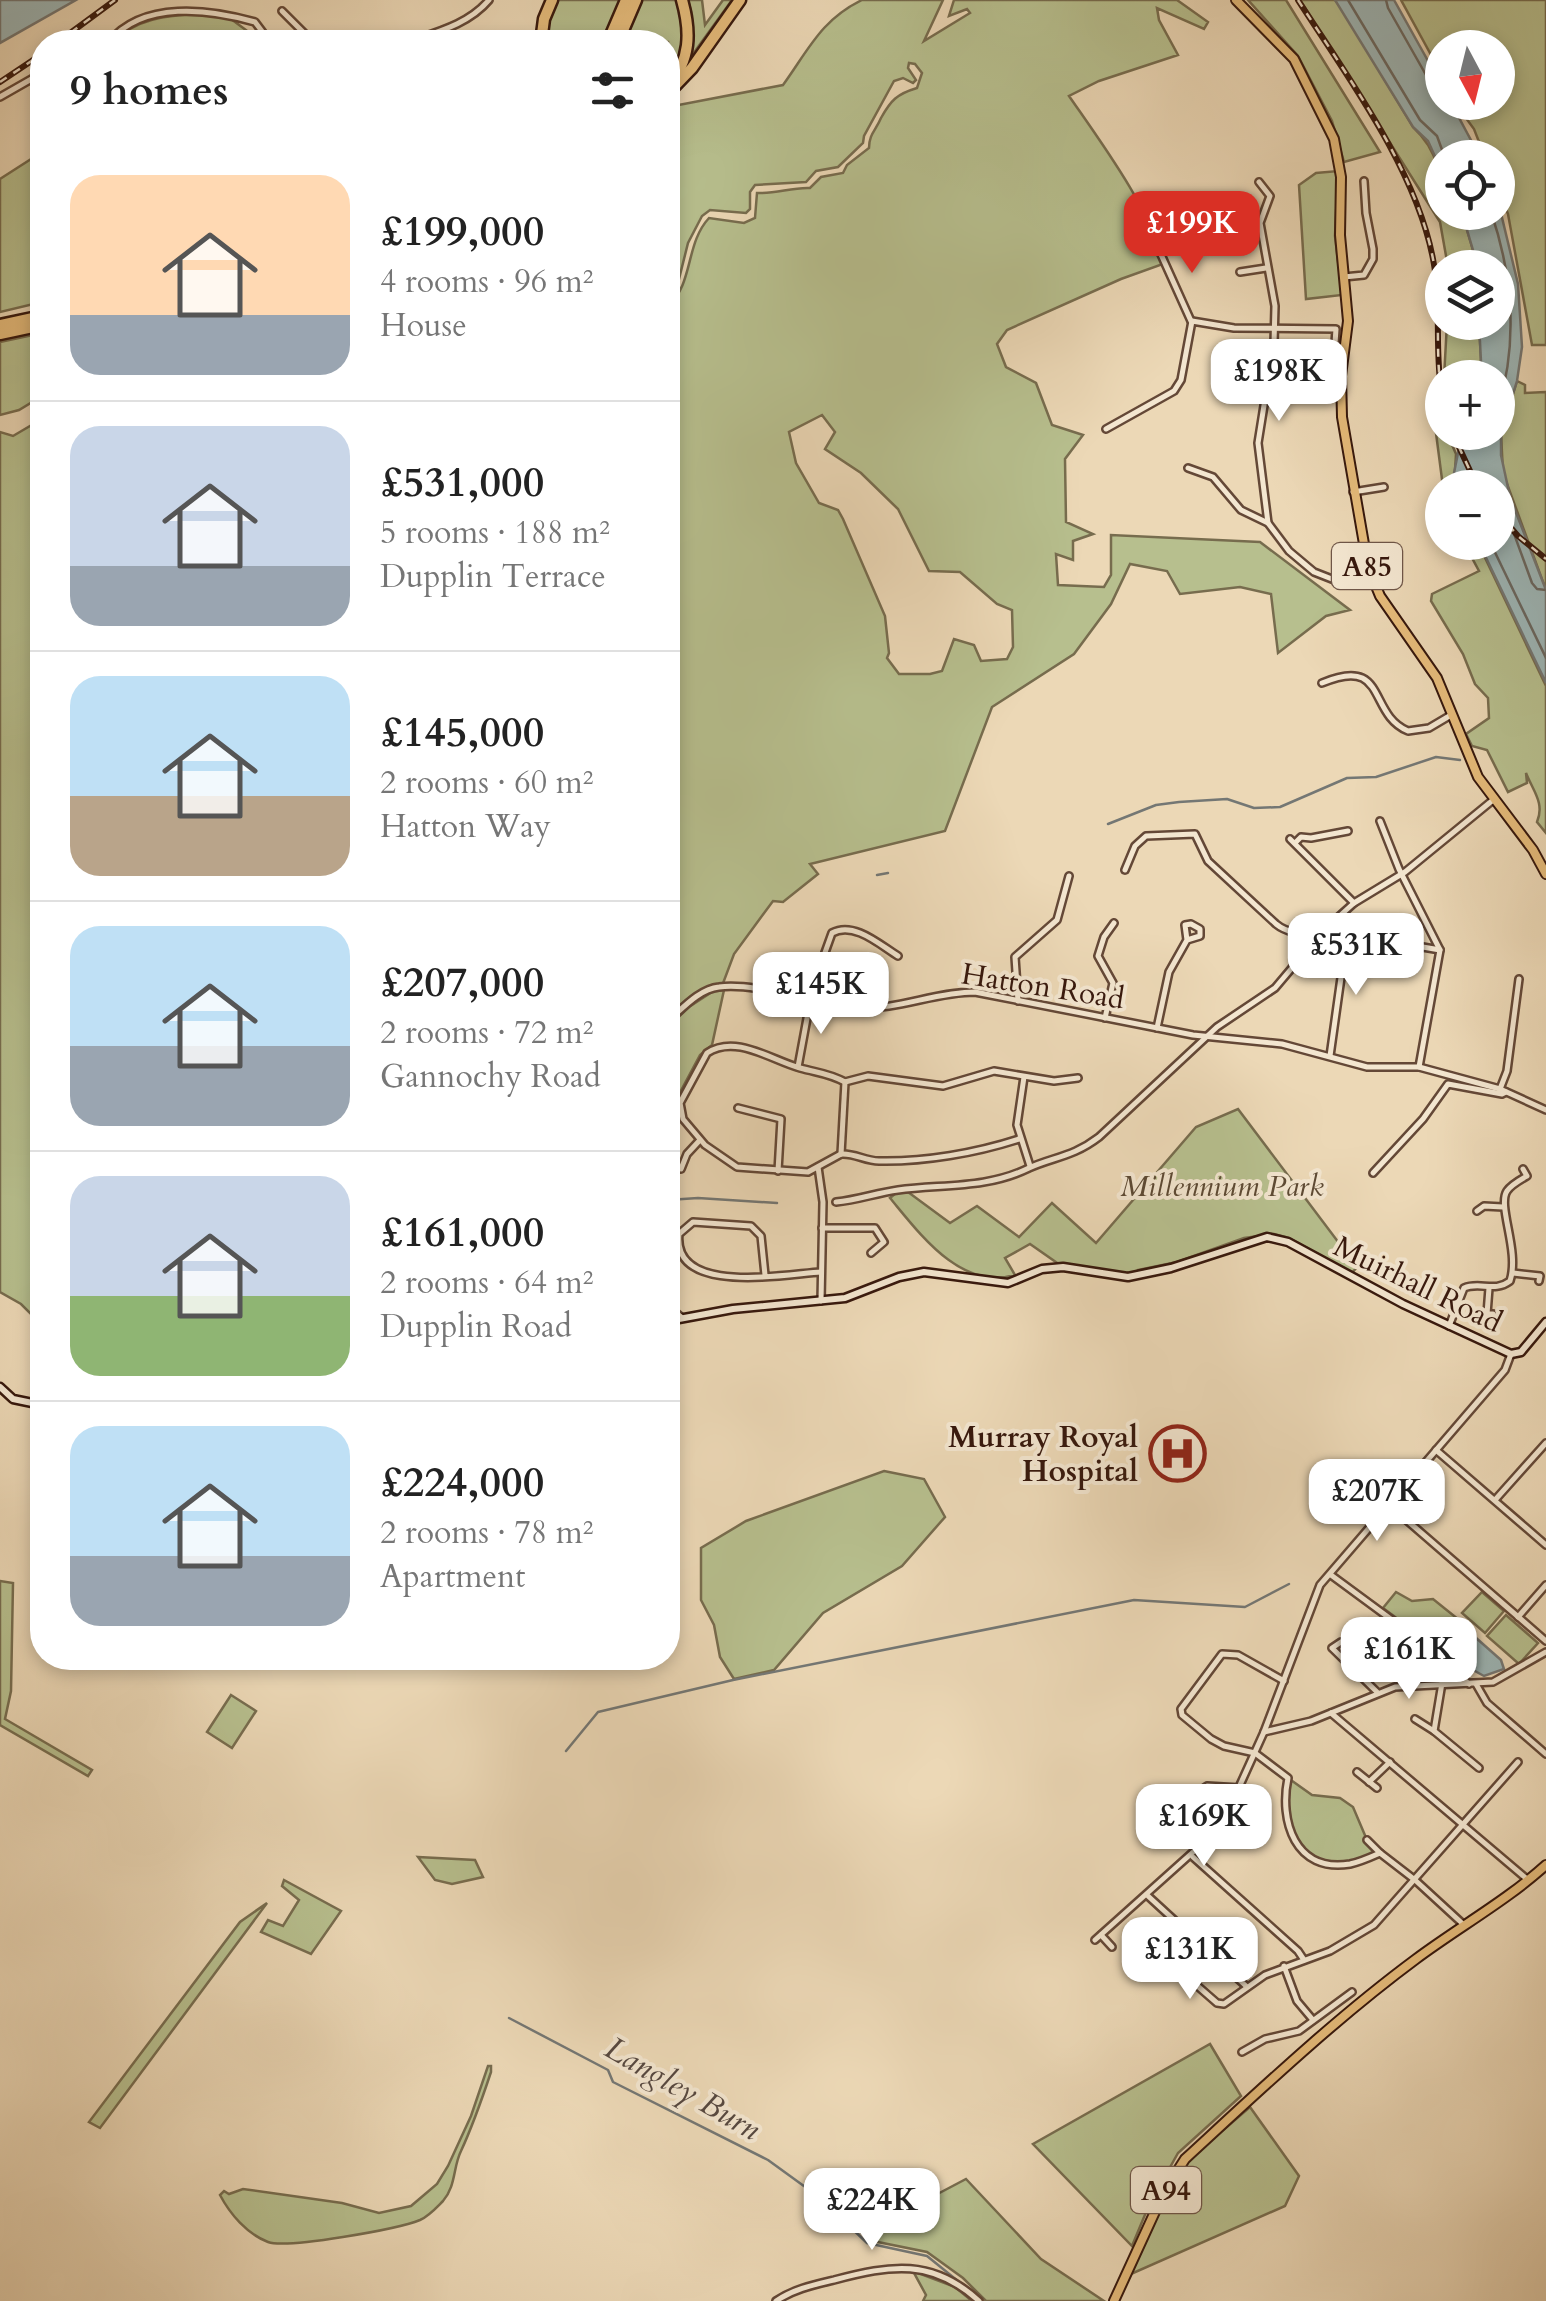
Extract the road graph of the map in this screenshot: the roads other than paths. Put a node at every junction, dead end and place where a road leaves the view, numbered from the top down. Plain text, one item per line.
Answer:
1 (489, 0) edge
2 (553, 0) edge
3 (626, 0) edge
4 (636, 0) edge
5 (682, 0) edge
6 (740, 0) edge
7 (1236, 0) edge
8 (282, 11) dead end
9 (124, 30) edge
10 (261, 30) edge
11 (302, 30) edge
12 (441, 30) edge
13 (545, 30) edge
14 (613, 30) edge
15 (623, 30) edge
16 (707, 48) junction
17 (680, 66) edge
18 (680, 70) edge
19 (680, 77) edge
20 (30, 80) edge
21 (0, 97) edge
22 (1364, 181) dead end
23 (1259, 182) dead end
24 (1159, 250) dead end
25 (1266, 268) junction
26 (1240, 272) dead end
27 (1344, 277) junction
28 (30, 318) edge
29 (1191, 321) junction
30 (0, 324) edge
31 (30, 328) edge
32 (1274, 328) junction
33 (0, 334) edge
34 (1342, 365) junction
35 (1106, 429) dead end
36 (1188, 468) dead end
37 (1384, 487) dead end
38 (1353, 492) junction
39 (1268, 523) junction
40 (1372, 580) junction
41 (1322, 683) dead end
42 (1453, 715) junction
43 (1493, 800) junction
44 (1380, 821) dead end
45 (1348, 831) dead end
46 (1290, 839) dead end
47 (1296, 846) junction
48 (1541, 854) edge
49 (1125, 870) dead end
50 (1545, 871) edge
51 (1402, 874) junction
52 (1069, 876) dead end
53 (1354, 903) junction
54 (1114, 923) dead end
55 (1324, 930) junction
56 (1347, 935) junction
57 (1187, 940) dead end
58 (1314, 941) junction
59 (1440, 950) junction
60 (898, 956) dead end
61 (1519, 979) dead end
62 (810, 1000) junction
63 (1018, 1001) junction
64 (680, 1011) edge
65 (1105, 1018) junction
66 (1157, 1028) junction
67 (1210, 1036) junction
68 (1330, 1056) junction
69 (798, 1067) junction
70 (1419, 1068) junction
71 (1024, 1077) junction
72 (1078, 1078) dead end
73 (846, 1082) junction
74 (1503, 1091) junction
75 (680, 1104) edge
76 (738, 1108) dead end
77 (680, 1109) edge
78 (1546, 1110) edge
79 (1019, 1139) junction
80 (700, 1140) junction
81 (841, 1154) junction
82 (1030, 1166) junction
83 (681, 1168) dead end
84 (818, 1168) junction
85 (1523, 1169) dead end
86 (778, 1170) junction
87 (1373, 1173) dead end
88 (836, 1202) dead end
89 (1503, 1207) junction
90 (1478, 1211) dead end
91 (822, 1228) junction
92 (680, 1233) edge
93 (680, 1244) edge
94 (871, 1253) dead end
95 (821, 1272) junction
96 (1512, 1273) junction
97 (765, 1275) junction
98 (1539, 1281) dead end
99 (1489, 1288) junction
100 (820, 1301) junction
101 (1493, 1314) dead end
102 (682, 1318) edge
103 (1546, 1322) edge
104 (1449, 1326) junction
105 (1511, 1354) junction
106 (0, 1387) edge
107 (30, 1403) edge
108 (1546, 1444) edge
109 (1436, 1450) junction
110 (1495, 1500) junction
111 (1388, 1504) junction
112 (1546, 1545) edge
113 (1330, 1574) junction
114 (1546, 1586) edge
115 (1518, 1616) junction
116 (1546, 1641) edge
117 (1341, 1642) dead end
118 (1546, 1652) edge
119 (1284, 1681) junction
120 (1442, 1684) junction
121 (1473, 1684) junction
122 (1378, 1692) junction
123 (1331, 1713) junction
124 (1415, 1720) dead end
125 (1434, 1731) junction
126 (1264, 1732) junction
127 (1255, 1753) junction
128 (1546, 1754) edge
129 (1390, 1762) junction
130 (1518, 1762) dead end
131 (1479, 1768) dead end
132 (1357, 1772) dead end
133 (1369, 1782) junction
134 (1240, 1788) junction
135 (1376, 1788) dead end
136 (1192, 1797) dead end
137 (1465, 1824) junction
138 (1367, 1840) dead end
139 (1380, 1854) junction
140 (1192, 1856) junction
141 (1546, 1865) edge
142 (1415, 1880) junction
143 (1528, 1880) junction
144 (1148, 1896) junction
145 (1464, 1926) junction
146 (1112, 1948) dead end
147 (1304, 1960) junction
148 (1284, 1966) junction
149 (1177, 1984) dead end
150 (1246, 1986) junction
151 (1352, 1992) dead end
152 (1313, 2020) junction
153 (1242, 2052) dead end
154 (978, 2300) edge
155 (776, 2301) edge
156 (1114, 2301) edge

1 - 12 street
2 - 13 highway
3 - 14 highway
4 - 15 highway
5 - 17 highway
6 - 16 highway
7 - 27 main road, A85
8 - 11 street
9 - 10 street
16 - 18 highway
16 - 19 highway
20 - 21 street
22 - 27 street
23 - 25 street
24 - 29 street
25 - 26 street
25 - 32 street
27 - 34 main road, A85
28 - 30 highway
29 - 32 street
29 - 35 street
31 - 33 highway
32 - 34 street
32 - 39 street
34 - 38 main road, A85
36 - 39 street
37 - 38 street
38 - 40 main road, A85
39 - 40 street
40 - 42 main road, A85
41 - 42 street
42 - 43 main road, A85
43 - 48 main road, A85
43 - 51 street
44 - 51 street
45 - 47 street
46 - 47 street
47 - 53 street
48 - 50 main road, A85
49 - 58 street
51 - 53 street
51 - 59 street
52 - 63 street
53 - 55 street
54 - 65 street
55 - 56 street
55 - 58 street
56 - 59 street
56 - 68 street
57 - 66 street
58 - 67 street
59 - 70 street
60 - 62 street
61 - 74 street
62 - 63 street, Hatton Road
62 - 64 street, Hatton Road
62 - 69 street
63 - 65 street, Hatton Road
65 - 66 street, Hatton Road
66 - 67 street, Hatton Road
67 - 68 street, Hatton Road
67 - 82 street
68 - 70 street, Hatton Road
69 - 73 street
69 - 75 street
70 - 74 street, Hatton Road
71 - 72 street
71 - 73 street
71 - 79 street
73 - 81 street
74 - 78 street
74 - 87 street
76 - 86 street
77 - 80 street
79 - 81 street
79 - 82 street
80 - 83 street
80 - 86 street
81 - 84 street
82 - 88 street
84 - 86 street
84 - 91 street
85 - 89 street
89 - 90 street
89 - 96 street
91 - 94 street
91 - 95 street
92 - 97 street
93 - 97 street
95 - 97 street
95 - 100 street
96 - 98 street
96 - 99 street
99 - 101 street
99 - 104 street
100 - 102 street, Muirhall Road
100 - 104 street, Muirhall Road
103 - 105 street
104 - 105 street, Muirhall Road
105 - 109 street
106 - 107 street
108 - 110 street
109 - 110 street
109 - 111 street
110 - 112 street
111 - 113 street
111 - 115 street
113 - 119 street
113 - 121 street
114 - 115 street
115 - 116 street
117 - 122 street
118 - 121 street
119 - 126 street
119 - 127 street
120 - 121 street
120 - 122 street
120 - 125 street
121 - 128 street
122 - 123 street
123 - 126 street
123 - 129 street
124 - 125 street
125 - 131 street
126 - 127 street
127 - 134 street
127 - 139 street
129 - 133 street
129 - 137 street
130 - 137 street
132 - 133 street
133 - 135 street
134 - 136 street
134 - 140 street
137 - 142 street
137 - 143 street
138 - 139 street
139 - 142 street
140 - 144 street
140 - 147 street
141 - 143 main road, A94
142 - 145 street
142 - 147 street
143 - 145 main road, A94
144 - 146 street
144 - 150 street
145 - 156 main road, A94
147 - 148 street
148 - 150 street
148 - 152 street
149 - 150 street
151 - 152 street
152 - 153 street
154 - 155 street

